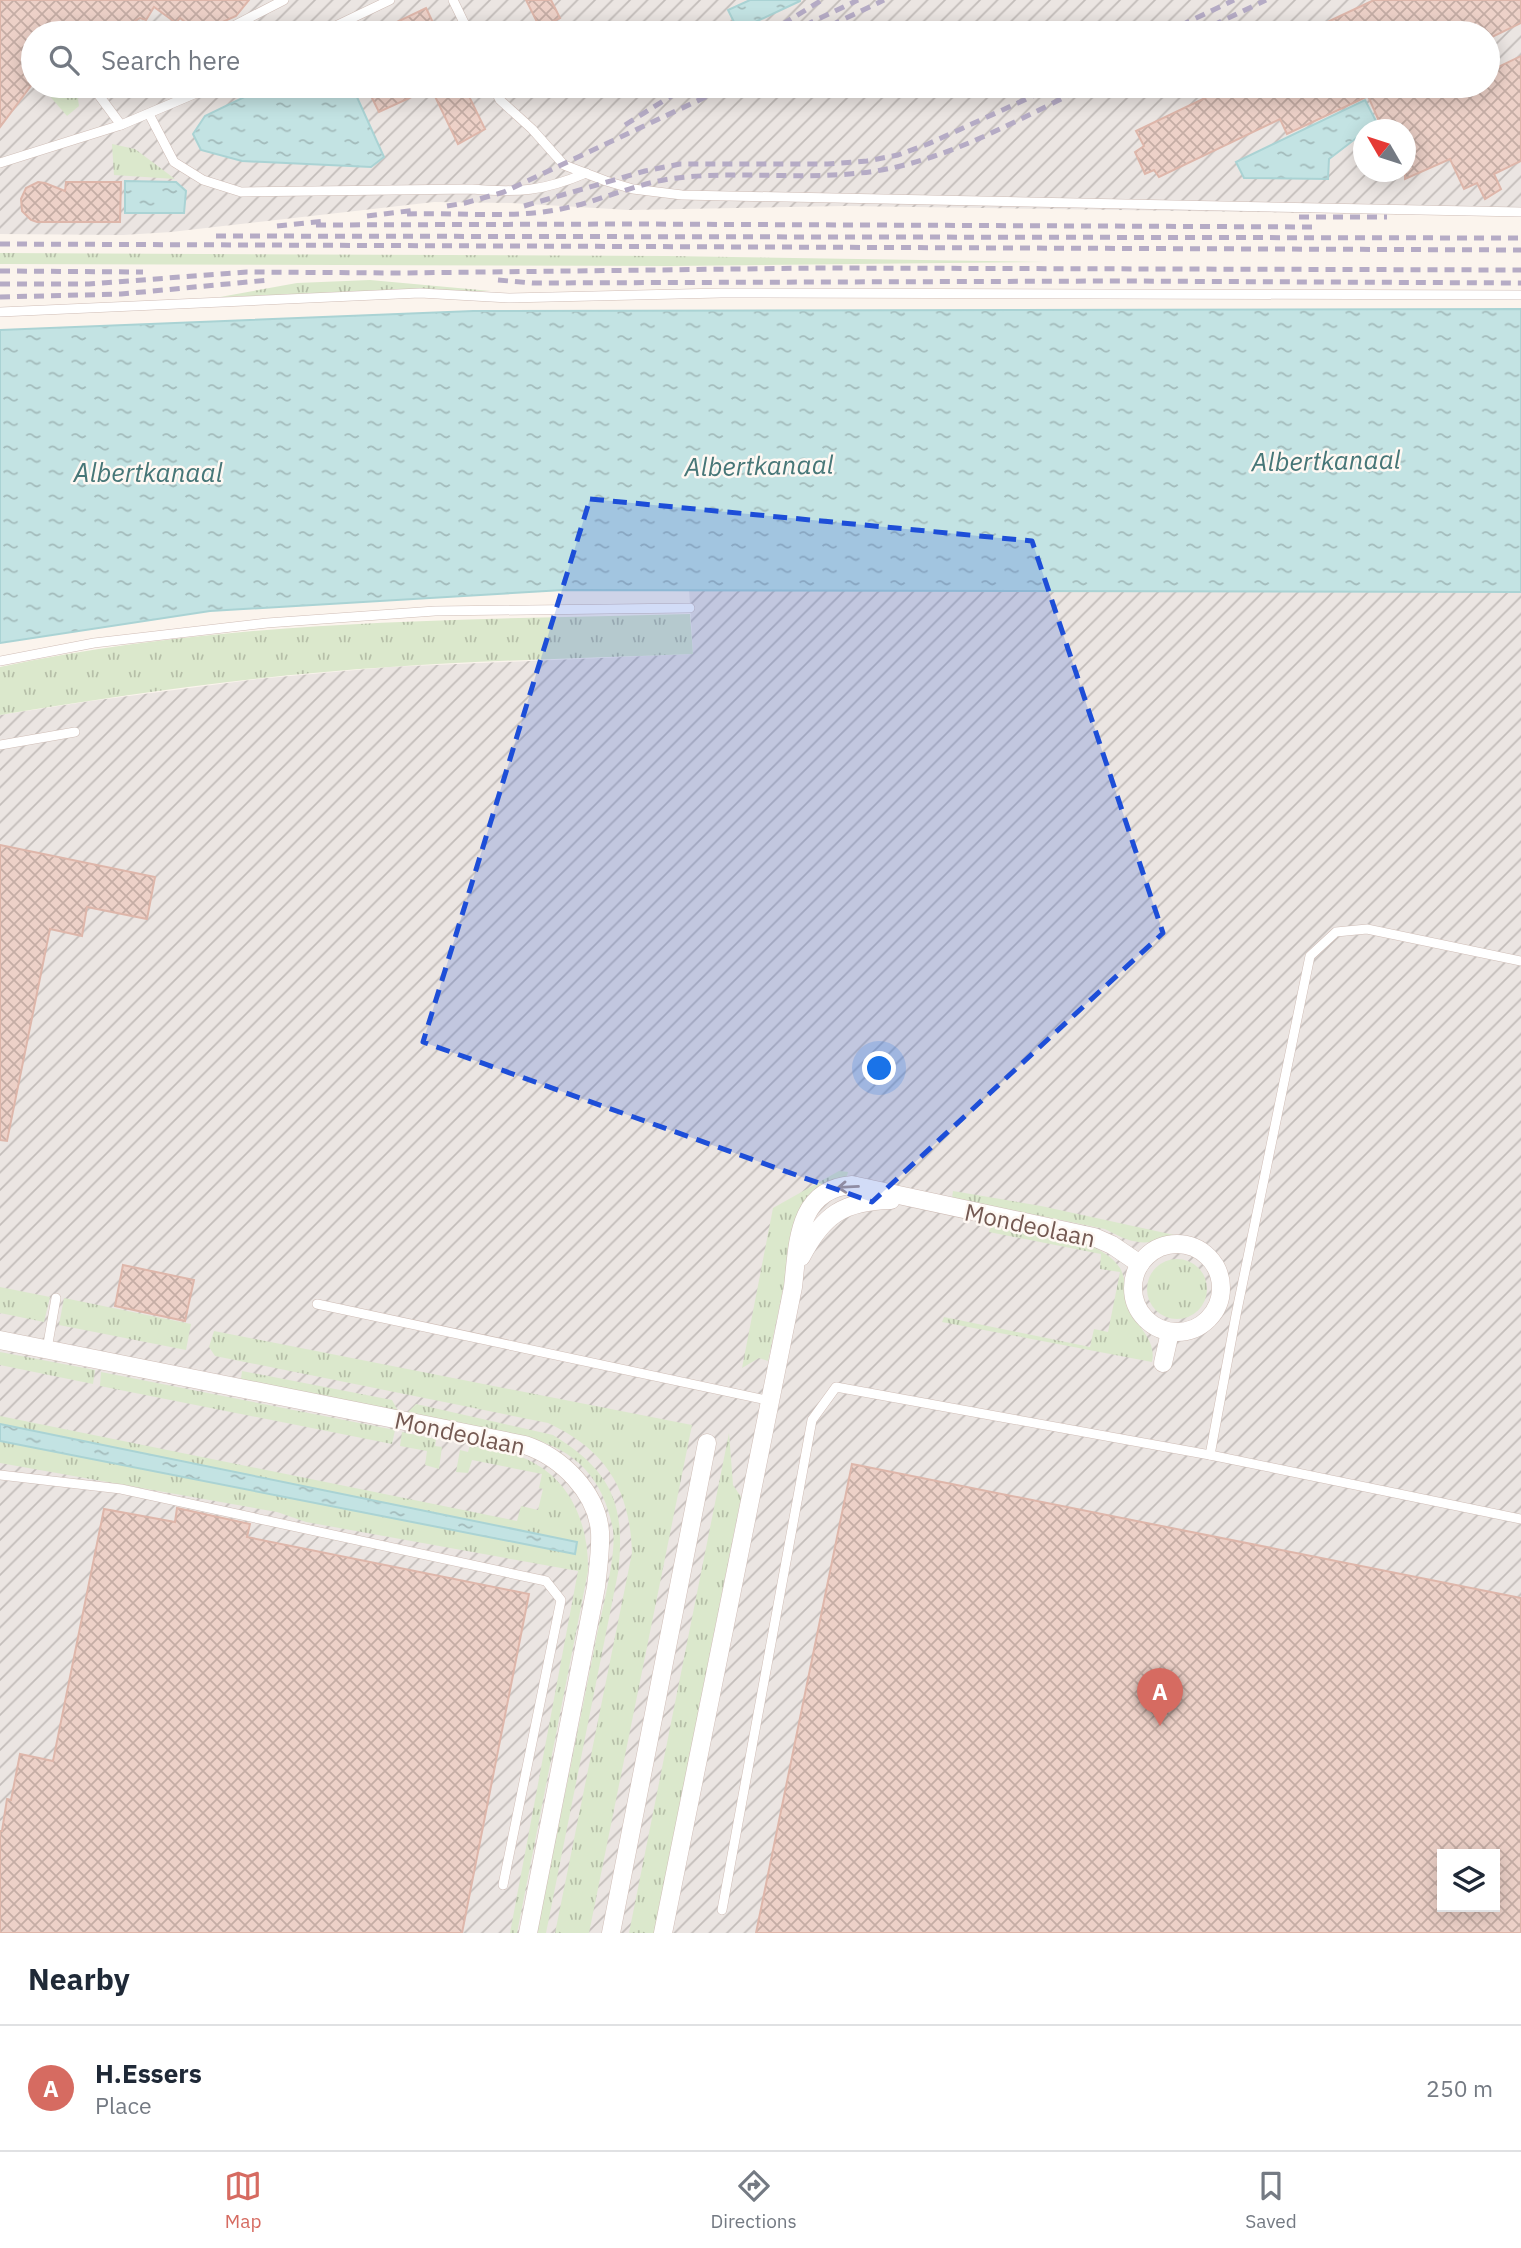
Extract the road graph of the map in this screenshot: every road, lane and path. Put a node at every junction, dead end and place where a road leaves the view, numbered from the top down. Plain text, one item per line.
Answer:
1 (284, 0) edge
2 (390, 0) edge
3 (453, 0) edge
4 (243, 21) edge
5 (346, 21) edge
6 (463, 21) edge
7 (101, 98) edge
8 (186, 98) edge
9 (498, 98) edge
10 (149, 114) junction
11 (121, 125) junction
12 (0, 163) edge
13 (586, 173) junction
14 (1521, 212) edge
15 (1521, 295) edge
16 (0, 312) edge
17 (690, 608) dead end
18 (0, 661) edge
19 (75, 732) dead end
20 (0, 745) edge
21 (1521, 961) edge
22 (1140, 1264) junction
23 (56, 1298) dead end
24 (317, 1304) dead end
25 (1170, 1332) junction
26 (0, 1340) edge
27 (47, 1349) junction
28 (1163, 1363) dead end
29 (771, 1401) junction
30 (707, 1443) dead end
31 (1210, 1455) junction
32 (0, 1475) edge
33 (1521, 1519) edge
34 (503, 1885) dead end
35 (722, 1910) dead end
36 (528, 1933) edge
37 (611, 1933) edge
38 (663, 1933) edge

1 - 4 lane
2 - 5 lane
3 - 6 lane
7 - 11 lane
8 - 10 lane
9 - 13 lane
10 - 11 lane
10 - 13 lane
11 - 12 lane
13 - 14 lane
15 - 16 lane
17 - 18 lane
19 - 20 lane
21 - 31 lane
22 - 25 street
22 - 25 street
22 - 29 street, Mondeolaan
23 - 27 lane
24 - 29 lane
25 - 28 street
26 - 27 street, Mondeolaan
27 - 36 street, Mondeolaan
29 - 38 street
30 - 37 street
31 - 33 lane
31 - 35 lane
32 - 34 lane

